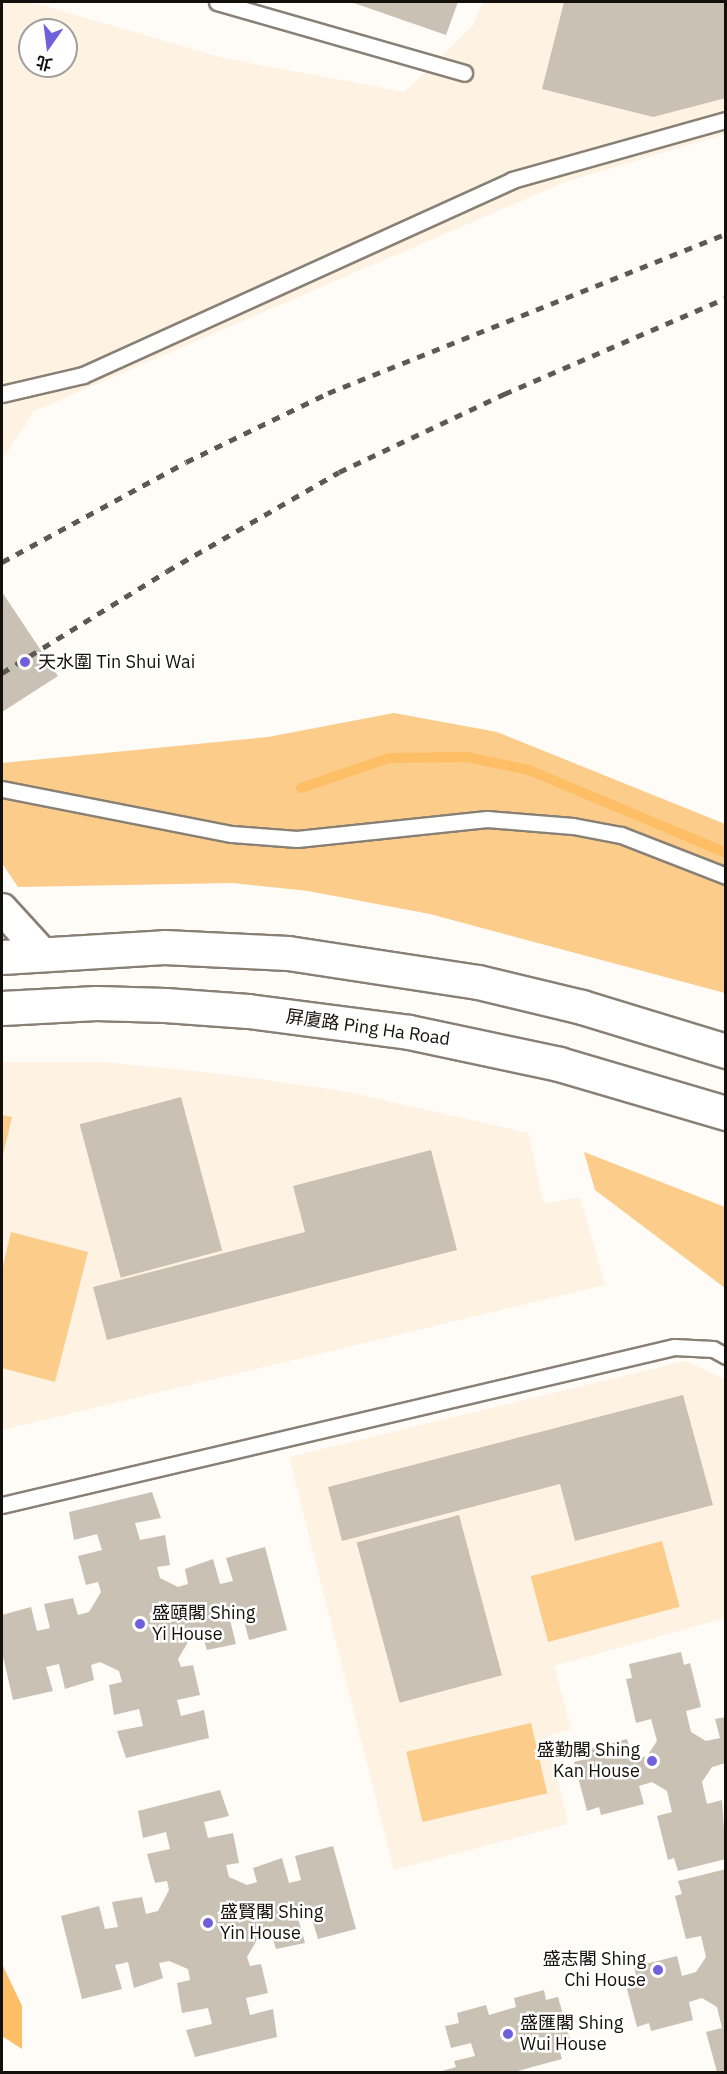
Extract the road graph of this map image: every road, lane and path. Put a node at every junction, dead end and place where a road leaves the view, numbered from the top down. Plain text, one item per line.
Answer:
1 (217, 2) edge
2 (464, 73) dead end
3 (726, 120) edge
4 (2, 394) edge
5 (2, 789) edge
6 (726, 876) edge
7 (2, 909) edge
8 (42, 953) junction
9 (2, 957) edge
10 (2, 1008) edge
11 (726, 1051) edge
12 (726, 1113) edge
13 (726, 1356) edge
14 (2, 1505) edge

1 - 2 lane
3 - 4 lane
5 - 6 lane
7 - 8 street
8 - 9 main road
8 - 11 main road
10 - 12 main road, 屏廈路 Ping Ha Road
13 - 14 lane

